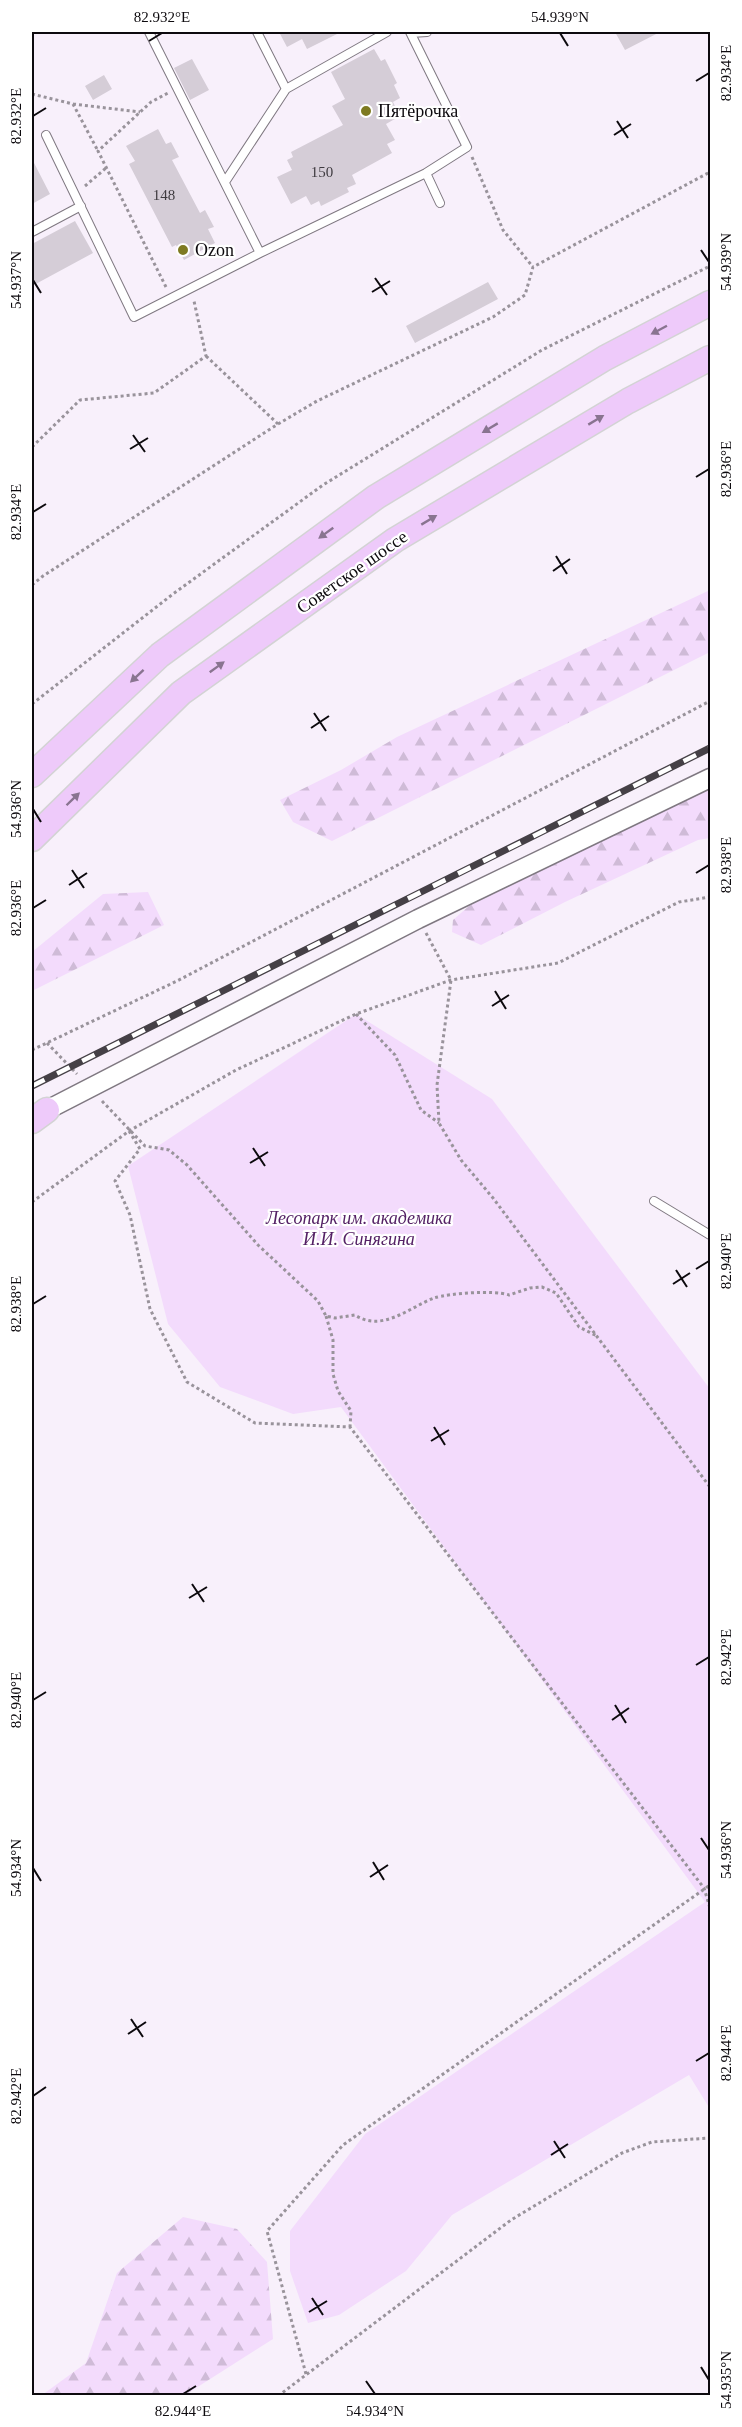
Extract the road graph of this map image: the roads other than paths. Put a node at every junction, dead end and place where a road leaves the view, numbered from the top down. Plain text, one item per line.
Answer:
1 (148, 32) edge
2 (257, 32) edge
3 (387, 32) edge
4 (410, 32) edge
5 (427, 32) edge
6 (286, 89) junction
7 (46, 135) dead end
8 (426, 173) junction
9 (225, 182) junction
10 (440, 203) dead end
11 (81, 206) junction
12 (32, 232) edge
13 (260, 253) junction
14 (711, 303) edge
15 (711, 358) edge
16 (32, 775) edge
17 (711, 778) edge
18 (32, 840) edge
19 (37, 1117) edge
20 (654, 1201) dead end
21 (711, 1235) edge

1 - 9 lane
2 - 6 lane
3 - 6 lane
4 - 5 lane
4 - 8 lane
6 - 9 lane
7 - 11 lane
8 - 10 lane
8 - 13 lane
9 - 13 lane
11 - 12 lane
11 - 13 lane
14 -> 16 highway
18 -> 15 highway, Советское шоссе
17 - 19 street
20 - 21 lane

